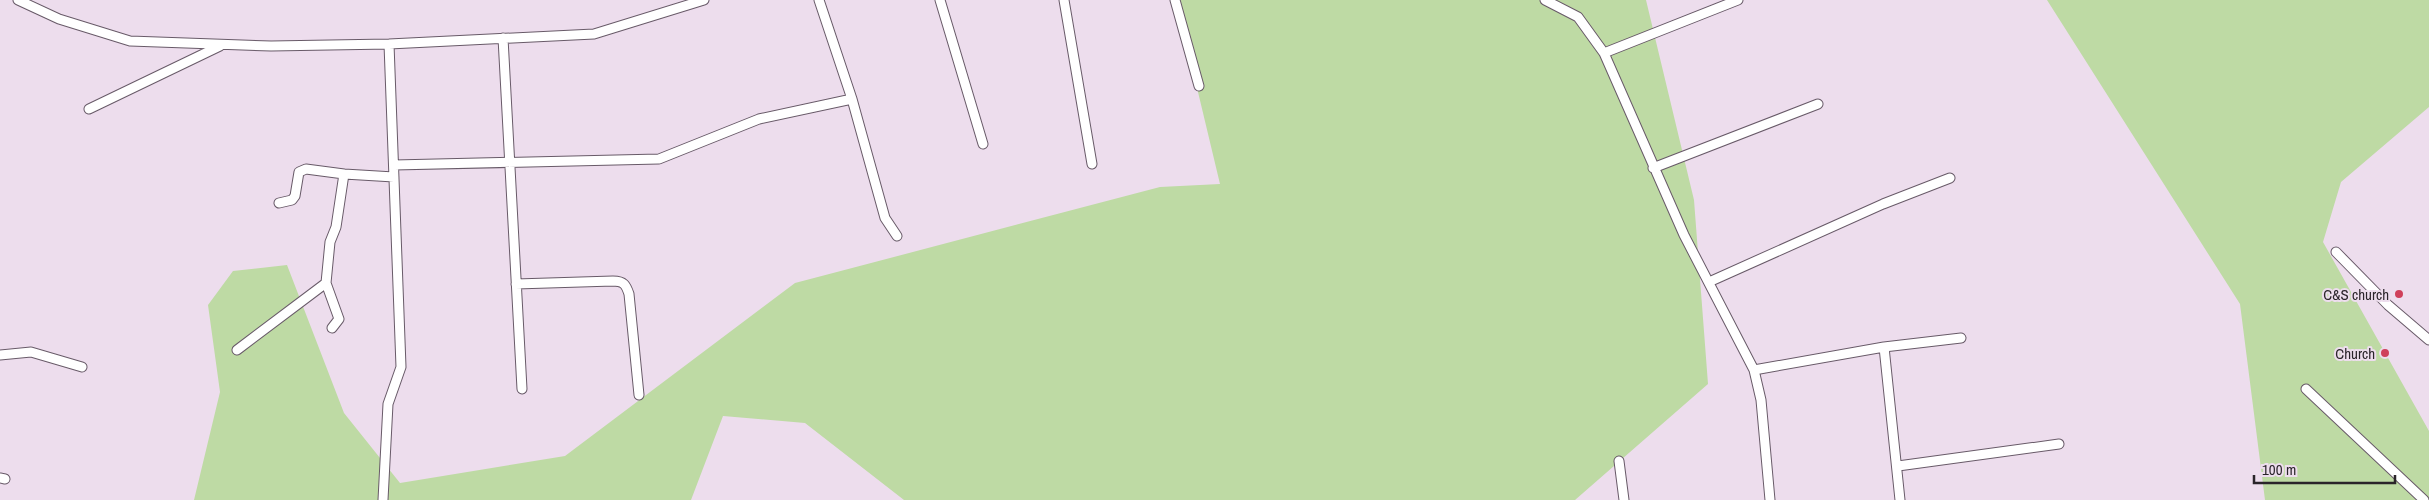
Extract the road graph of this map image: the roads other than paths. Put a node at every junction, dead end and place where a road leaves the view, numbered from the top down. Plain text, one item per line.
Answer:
1 (18, 0) edge
2 (704, 0) edge
3 (819, 0) edge
4 (940, 0) edge
5 (1064, 0) edge
6 (1175, 0) edge
7 (1545, 0) edge
8 (1738, 0) edge
9 (1727, 2) edge
10 (503, 38) junction
11 (389, 44) junction
12 (222, 45) junction
13 (1604, 53) junction
14 (1199, 86) dead end
15 (852, 99) junction
16 (1818, 104) dead end
17 (89, 109) dead end
18 (983, 144) dead end
19 (510, 164) junction
20 (1092, 164) dead end
21 (394, 165) junction
22 (1653, 168) junction
23 (344, 174) junction
24 (394, 177) junction
25 (1950, 178) dead end
26 (278, 203) dead end
27 (896, 236) dead end
28 (2336, 252) dead end
29 (1709, 282) junction
30 (326, 283) junction
31 (516, 284) junction
32 (332, 328) dead end
33 (1961, 338) dead end
34 (2429, 340) edge
35 (1884, 347) junction
36 (237, 350) dead end
37 (0, 355) edge
38 (82, 367) dead end
39 (1754, 370) junction
40 (2306, 389) dead end
41 (522, 390) dead end
42 (639, 395) dead end
43 (2060, 444) dead end
44 (1619, 461) dead end
45 (1898, 466) junction
46 (383, 500) edge
47 (1624, 500) edge
48 (1770, 500) edge
49 (1900, 500) edge
50 (2424, 500) edge

1 - 12 street
2 - 10 street
3 - 15 street
4 - 18 street
5 - 20 street
6 - 14 street
7 - 13 street
8 - 9 street
9 - 13 street
10 - 11 street
10 - 19 street
11 - 12 street
11 - 21 street
12 - 17 street
13 - 22 street
15 - 19 street
15 - 27 street
16 - 22 street
19 - 21 street
19 - 31 street
21 - 24 street
22 - 29 street
23 - 24 street
23 - 26 street
23 - 30 street
24 - 46 street
25 - 29 street
28 - 34 street
29 - 39 street
30 - 32 street
30 - 36 street
31 - 41 street
31 - 42 street
33 - 35 street
35 - 39 street
35 - 45 street
37 - 38 street
39 - 48 street
40 - 50 street
43 - 45 street
44 - 47 street
45 - 49 street

